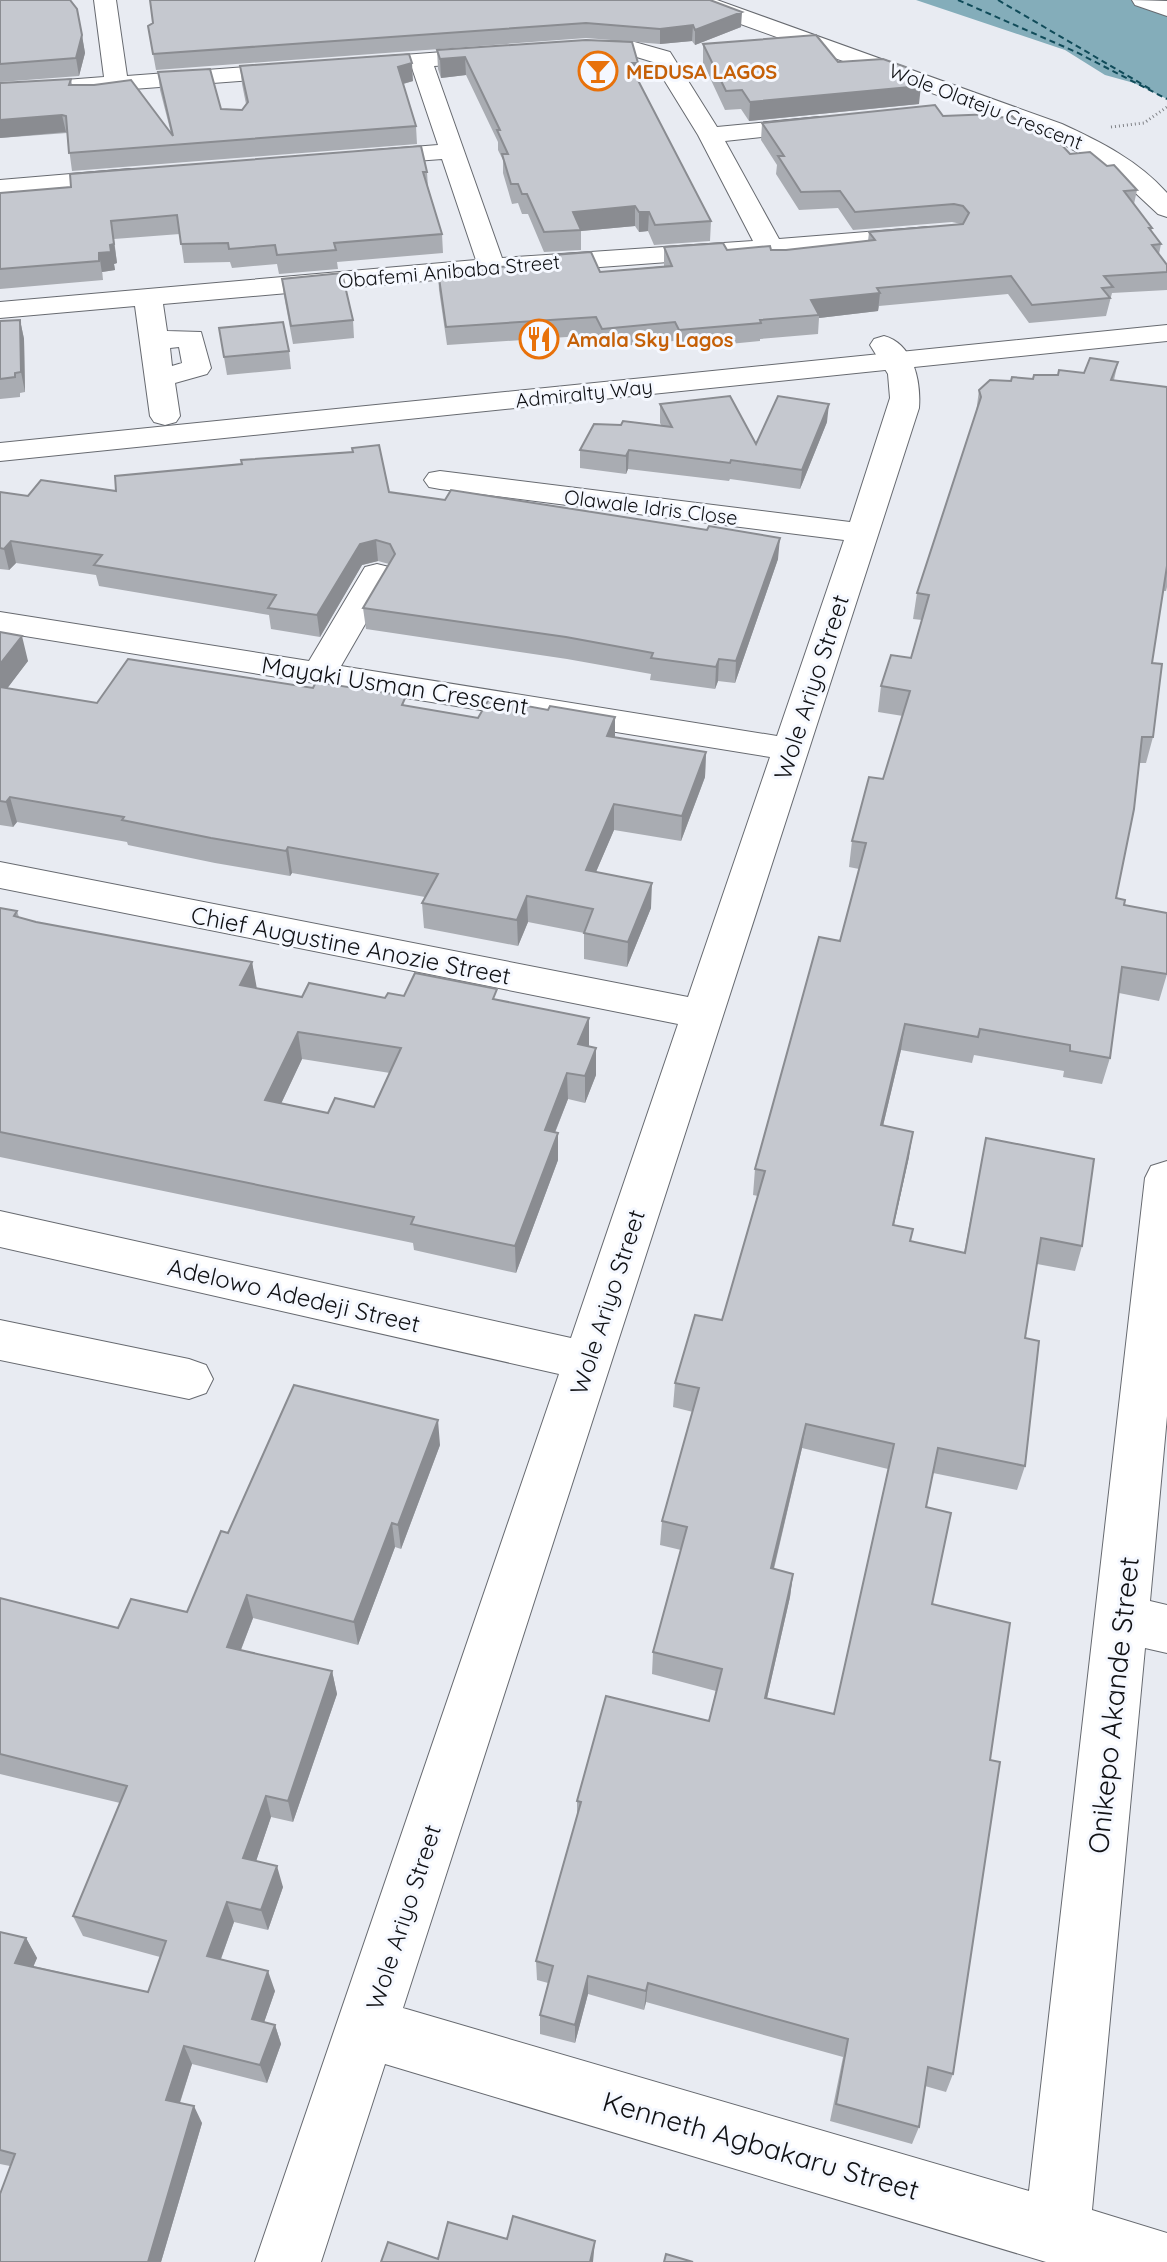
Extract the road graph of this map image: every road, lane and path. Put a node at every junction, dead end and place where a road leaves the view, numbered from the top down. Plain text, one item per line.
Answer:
1 (105, 0) edge
2 (696, 0) edge
3 (1143, 0) edge
4 (1167, 9) edge
5 (556, 51) edge
6 (526, 53) edge
7 (421, 61) junction
8 (225, 76) junction
9 (117, 84) junction
10 (0, 92) edge
11 (232, 106) edge
12 (997, 107) junction
13 (1167, 107) edge
14 (937, 113) edge
15 (846, 121) edge
16 (710, 135) junction
17 (1071, 136) junction
18 (451, 151) junction
19 (342, 160) edge
20 (156, 175) edge
21 (0, 188) edge
22 (1167, 209) edge
23 (951, 233) edge
24 (770, 248) junction
25 (492, 267) junction
26 (148, 297) junction
27 (0, 310) edge
28 (1167, 317) edge
29 (1167, 333) edge
30 (891, 353) junction
31 (165, 416) junction
32 (0, 432) edge
33 (0, 452) edge
34 (440, 480) dead end
35 (862, 533) junction
36 (377, 574) dead end
37 (0, 622) edge
38 (320, 673) junction
39 (791, 749) junction
40 (0, 875) edge
41 (702, 1014) junction
42 (1167, 1178) edge
43 (1167, 1190) edge
44 (0, 1229) edge
45 (0, 1340) edge
46 (587, 1361) junction
47 (189, 1379) dead end
48 (1145, 1624) edge
49 (366, 2028) junction
50 (1057, 2233) junction
51 (288, 2262) edge
52 (1154, 2262) edge

1 - 9 street
2 - 12 street, Wole Olateju Crescent
3 - 4 street
5 - 16 street
6 - 7 street
7 - 8 street
7 - 18 street
8 - 9 street
8 - 11 street
9 - 10 street
12 - 14 street
12 - 17 street, Wole Olateju Crescent
13 - 17 path
15 - 16 street
16 - 24 street
17 - 22 street, Wole Olateju Crescent
18 - 19 street
18 - 25 street
20 - 21 street
23 - 24 street, Obafemi Anibaba Street
24 - 25 street, Obafemi Anibaba Street
25 - 26 street, Obafemi Anibaba Street
26 - 27 street, Obafemi Anibaba Street
26 - 31 street
28 - 30 street, Admiralty Way
29 - 30 street, Admiralty Way
30 - 31 street, Admiralty Way
30 - 33 street, Admiralty Way
30 - 35 street, Wole Ariyo Street
31 - 32 street, Admiralty Way
34 - 35 street, Olawale Idris Close
35 - 39 street, Wole Ariyo Street
36 - 38 street
37 - 38 street, Mayaki Usman Crescent
38 - 39 street, Mayaki Usman Crescent
39 - 41 street, Wole Ariyo Street
40 - 41 street, Chief Augustine Anozie Street
41 - 46 street, Wole Ariyo Street
42 - 43 street, Onikepo Akande Street
43 - 48 street, Onikepo Akande Street
44 - 46 street, Adelowo Adedeji Street
45 - 47 street
46 - 49 street, Wole Ariyo Street
48 - 50 street, Onikepo Akande Street
49 - 50 street, Kenneth Agbakaru Street
49 - 51 street, Wole Ariyo Street
50 - 52 street, Kenneth Agbakaru Street

